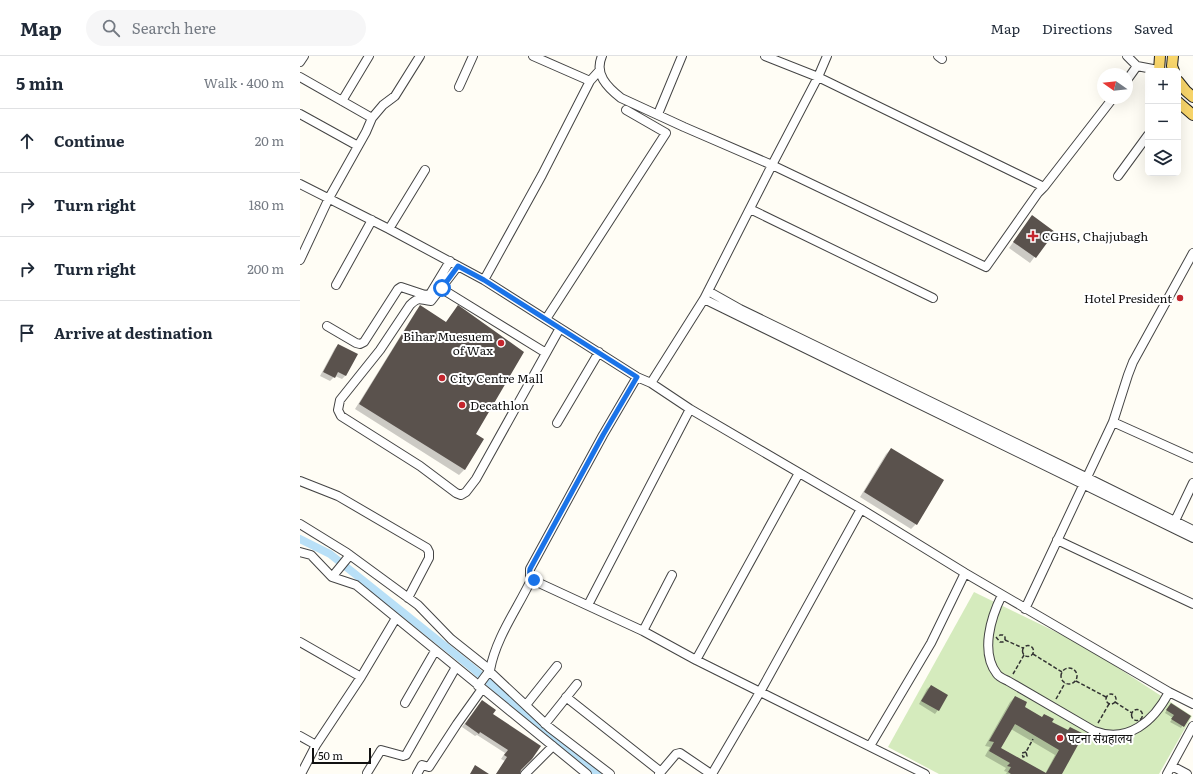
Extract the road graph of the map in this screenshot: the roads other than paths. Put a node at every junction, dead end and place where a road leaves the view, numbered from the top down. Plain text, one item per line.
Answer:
1 (304, 56) edge
2 (369, 56) edge
3 (420, 56) edge
4 (473, 56) edge
5 (533, 56) edge
6 (602, 56) edge
7 (682, 56) edge
8 (765, 56) edge
9 (827, 56) edge
10 (1127, 56) edge
11 (1160, 56) edge
12 (1173, 56) edge
13 (300, 62) edge
14 (1137, 66) junction
15 (1148, 68) edge
16 (1159, 68) edge
17 (1173, 68) edge
18 (599, 71) junction
19 (1133, 72) edge
20 (300, 77) edge
21 (818, 77) junction
22 (590, 81) junction
23 (1181, 85) edge
24 (459, 87) dead end
25 (1193, 96) edge
26 (342, 101) junction
27 (1108, 104) edge
28 (1180, 104) edge
29 (626, 110) dead end
30 (300, 114) edge
31 (658, 114) junction
32 (1193, 115) edge
33 (372, 118) junction
34 (1145, 139) edge
35 (358, 146) junction
36 (772, 165) junction
37 (425, 170) dead end
38 (1118, 176) dead end
39 (300, 184) edge
40 (1044, 187) junction
41 (329, 198) junction
42 (750, 210) junction
43 (372, 220) junction
44 (389, 229) junction
45 (1193, 254) edge
46 (300, 260) edge
47 (450, 261) junction
48 (458, 266) junction
49 (484, 280) junction
50 (336, 285) dead end
51 (442, 288) junction
52 (706, 295) junction
53 (933, 298) dead end
54 (546, 319) junction
55 (327, 326) dead end
56 (560, 328) junction
57 (810, 347) junction
58 (599, 352) junction
59 (546, 353) junction
60 (637, 377) junction
61 (651, 383) junction
62 (690, 409) junction
63 (1113, 422) junction
64 (557, 423) dead end
65 (1193, 458) edge
66 (799, 473) junction
67 (1088, 478) junction
68 (300, 482) edge
69 (1193, 483) edge
70 (1084, 486) junction
71 (862, 509) junction
72 (300, 524) edge
73 (1176, 526) junction
74 (1193, 530) edge
75 (1193, 538) edge
76 (1057, 540) junction
77 (300, 552) edge
78 (350, 555) junction
79 (965, 573) junction
80 (334, 574) junction
81 (672, 575) dead end
82 (532, 578) junction
83 (1002, 595) junction
84 (408, 598) junction
85 (1193, 604) edge
86 (588, 605) junction
87 (1025, 608) junction
88 (396, 618) junction
89 (643, 631) junction
90 (300, 642) edge
91 (435, 651) junction
92 (696, 660) junction
93 (557, 666) dead end
94 (456, 668) junction
95 (488, 672) junction
96 (361, 677) junction
97 (577, 684) dead end
98 (480, 686) junction
99 (760, 692) junction
100 (1169, 692) junction
101 (566, 697) junction
102 (405, 703) dead end
103 (1193, 704) edge
104 (526, 705) junction
105 (545, 724) junction
106 (1193, 726) edge
107 (300, 736) edge
108 (316, 745) junction
109 (553, 746) junction
110 (870, 746) junction
111 (1172, 766) junction
112 (367, 773) edge
113 (660, 773) edge
114 (301, 774) edge
115 (417, 774) edge
116 (525, 774) edge
117 (587, 774) edge
118 (610, 774) edge
119 (712, 774) edge
120 (925, 774) edge
121 (1167, 774) edge
122 (1187, 774) edge

1 - 13 street
2 - 26 street
3 - 33 street
4 - 24 street
5 - 22 street
6 - 18 street
7 - 31 street
8 - 21 street
9 - 21 street
10 - 14 street
11 - 16 main road
12 - 17 main road
14 - 15 street
14 - 19 street
18 - 22 street
18 - 31 street
20 - 26 street
21 - 36 street
21 - 40 street
22 - 49 street
23 - 25 main road
26 - 33 street
27 - 40 street
28 - 32 main road
29 - 54 street
30 - 35 street
31 - 36 street
33 - 35 street
34 - 38 street
35 - 41 street
36 - 40 street
36 - 42 street
37 - 44 street
39 - 41 street
41 - 43 street
41 - 46 street
42 - 52 street
42 - 53 street
43 - 44 street
43 - 50 street
44 - 47 street
45 - 63 street
47 - 48 street
47 - 55 street
48 - 49 street
48 - 51 street
49 - 54 street
51 - 59 street
51 - 59 street
52 - 57 street
52 - 61 street
54 - 56 street
56 - 58 street
56 - 59 street
57 - 67 street
57 - 70 street
58 - 60 street
58 - 64 street
60 - 61 street
60 - 82 street
61 - 62 street
62 - 66 street
62 - 86 street
63 - 65 street
63 - 67 street
66 - 71 street
66 - 92 street
67 - 70 street
67 - 73 street
68 - 84 street
69 - 73 street
70 - 73 street
70 - 76 street
71 - 79 street
71 - 99 street
72 - 78 street
73 - 74 street
73 - 75 street
76 - 85 street
76 - 87 street
77 - 80 street
78 - 80 street
78 - 84 street
79 - 83 street
79 - 110 street
80 - 88 street
81 - 89 street
82 - 86 street
82 - 95 street
83 - 87 street
83 - 100 street
84 - 95 street
86 - 89 street
87 - 100 street
88 - 91 street
88 - 96 street
89 - 92 street
90 - 96 street
91 - 94 street
91 - 102 street
92 - 99 street
93 - 104 street
94 - 98 street
94 - 112 street
95 - 98 street
95 - 104 street
96 - 108 street
97 - 101 street
98 - 109 street
98 - 115 street
99 - 110 street
99 - 119 street
100 - 103 street
101 - 105 street
101 - 113 street
104 - 105 street
105 - 118 street
106 - 111 street
107 - 108 street
108 - 114 street
109 - 116 street
109 - 117 street
110 - 120 street
111 - 121 street
111 - 122 street
113 - 119 street

